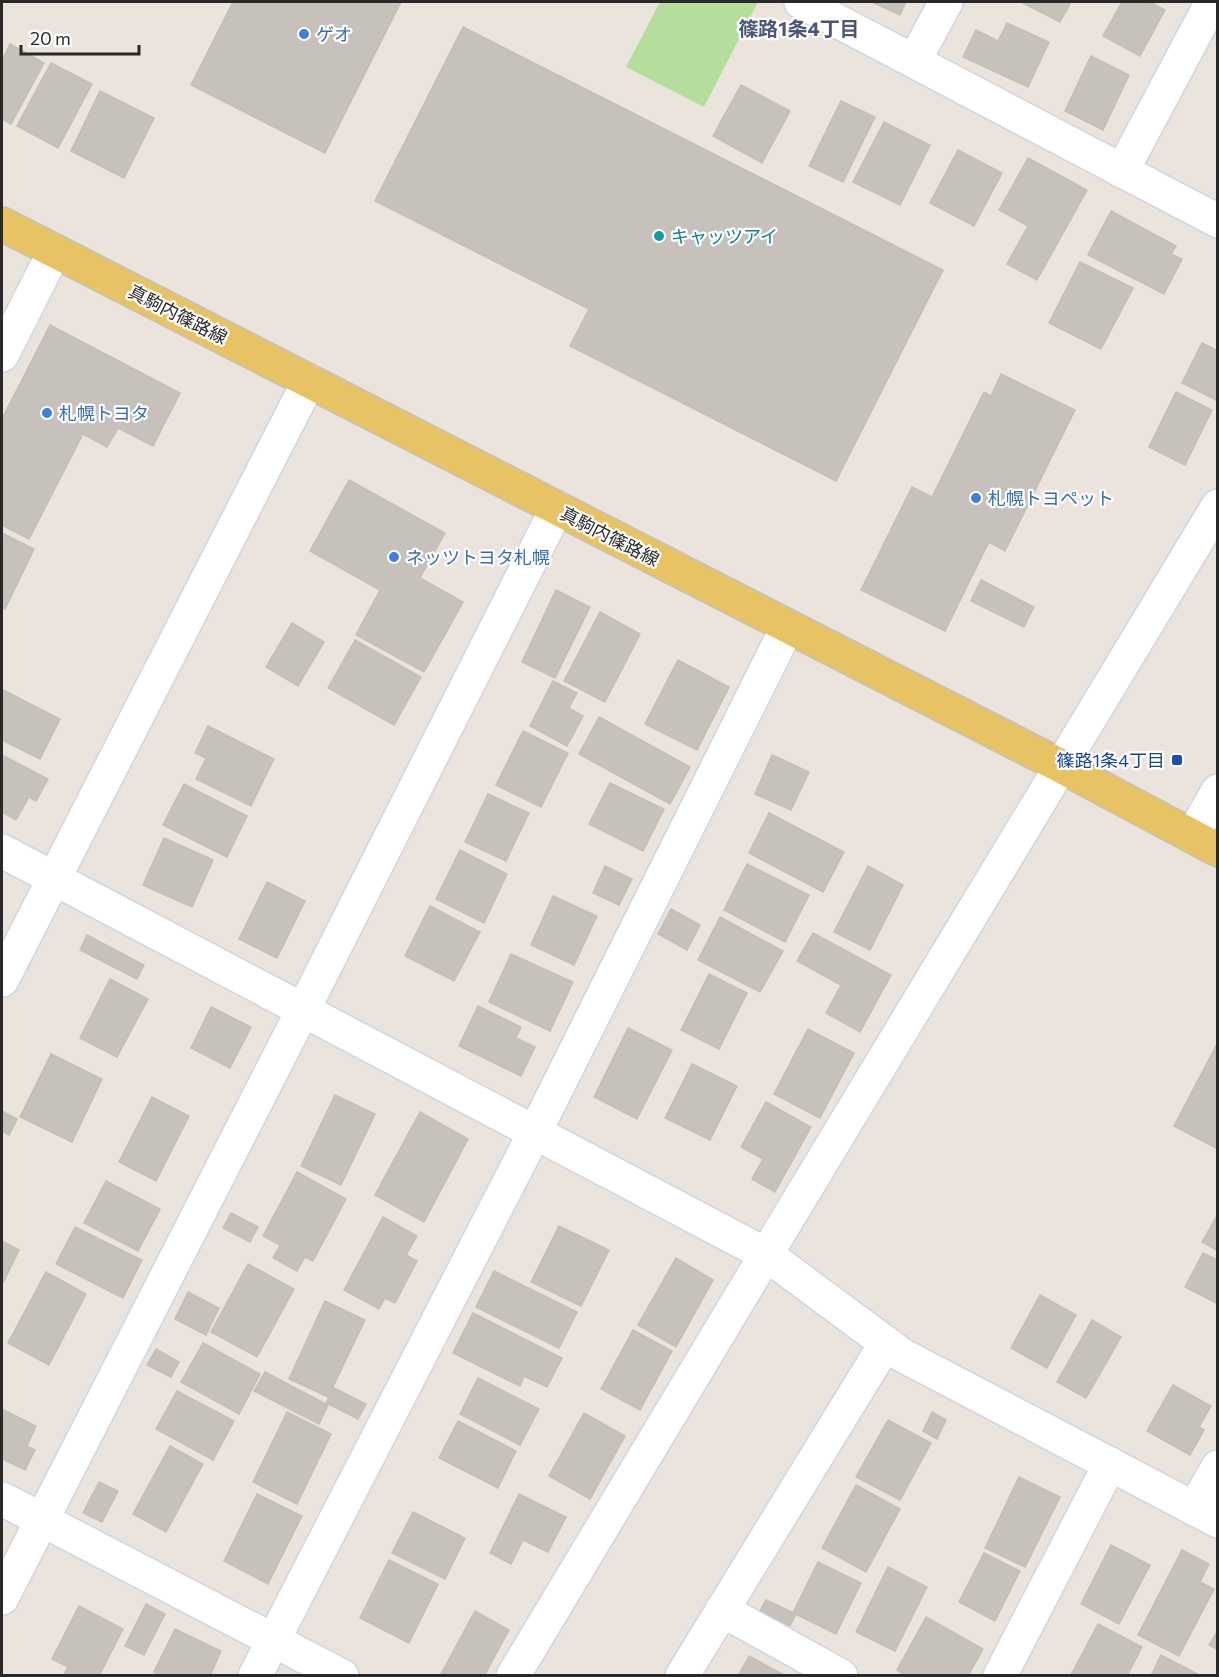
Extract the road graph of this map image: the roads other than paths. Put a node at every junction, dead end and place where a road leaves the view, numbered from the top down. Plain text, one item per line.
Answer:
1 (801, 2) edge
2 (946, 2) edge
3 (1212, 2) edge
4 (914, 61) junction
5 (1122, 171) junction
6 (1218, 221) edge
7 (2, 224) edge
8 (54, 252) junction
9 (2, 355) edge
10 (309, 381) junction
11 (1218, 506) edge
12 (557, 508) junction
13 (787, 628) junction
14 (1059, 765) junction
15 (1218, 791) edge
16 (1205, 843) edge
17 (2, 851) edge
18 (54, 879) junction
19 (2, 980) edge
20 (303, 1010) junction
21 (535, 1132) junction
22 (767, 1255) junction
23 (886, 1343) junction
24 (1110, 1464) junction
25 (1218, 1467) edge
26 (2, 1499) edge
27 (1206, 1515) edge
28 (42, 1520) junction
29 (2, 1598) edge
30 (722, 1610) junction
31 (273, 1640) junction
32 (255, 1676) edge
33 (342, 1676) edge
34 (513, 1676) edge
35 (682, 1676) edge
36 (841, 1676) edge
37 (1000, 1676) edge

1 - 4 street
2 - 4 street
3 - 5 street
4 - 5 street
5 - 6 street
7 - 8 main road, 真駒内篠路線
8 - 9 street
8 - 10 main road, 真駒内篠路線
10 - 12 main road, 真駒内篠路線
10 - 18 street
11 - 14 street
12 - 13 main road, 真駒内篠路線
12 - 20 street
13 - 14 main road, 真駒内篠路線
13 - 21 street
14 - 16 main road, 真駒内篠路線
14 - 22 street
15 - 16 street
17 - 18 street
18 - 19 street
18 - 20 street
20 - 21 street
20 - 28 street
21 - 22 street
21 - 31 street
22 - 23 street
22 - 34 street
23 - 24 street
23 - 30 street
24 - 27 street
24 - 37 street
25 - 27 street
26 - 28 street
28 - 29 street
28 - 31 street
30 - 35 street
30 - 36 street
31 - 32 street
31 - 33 street

